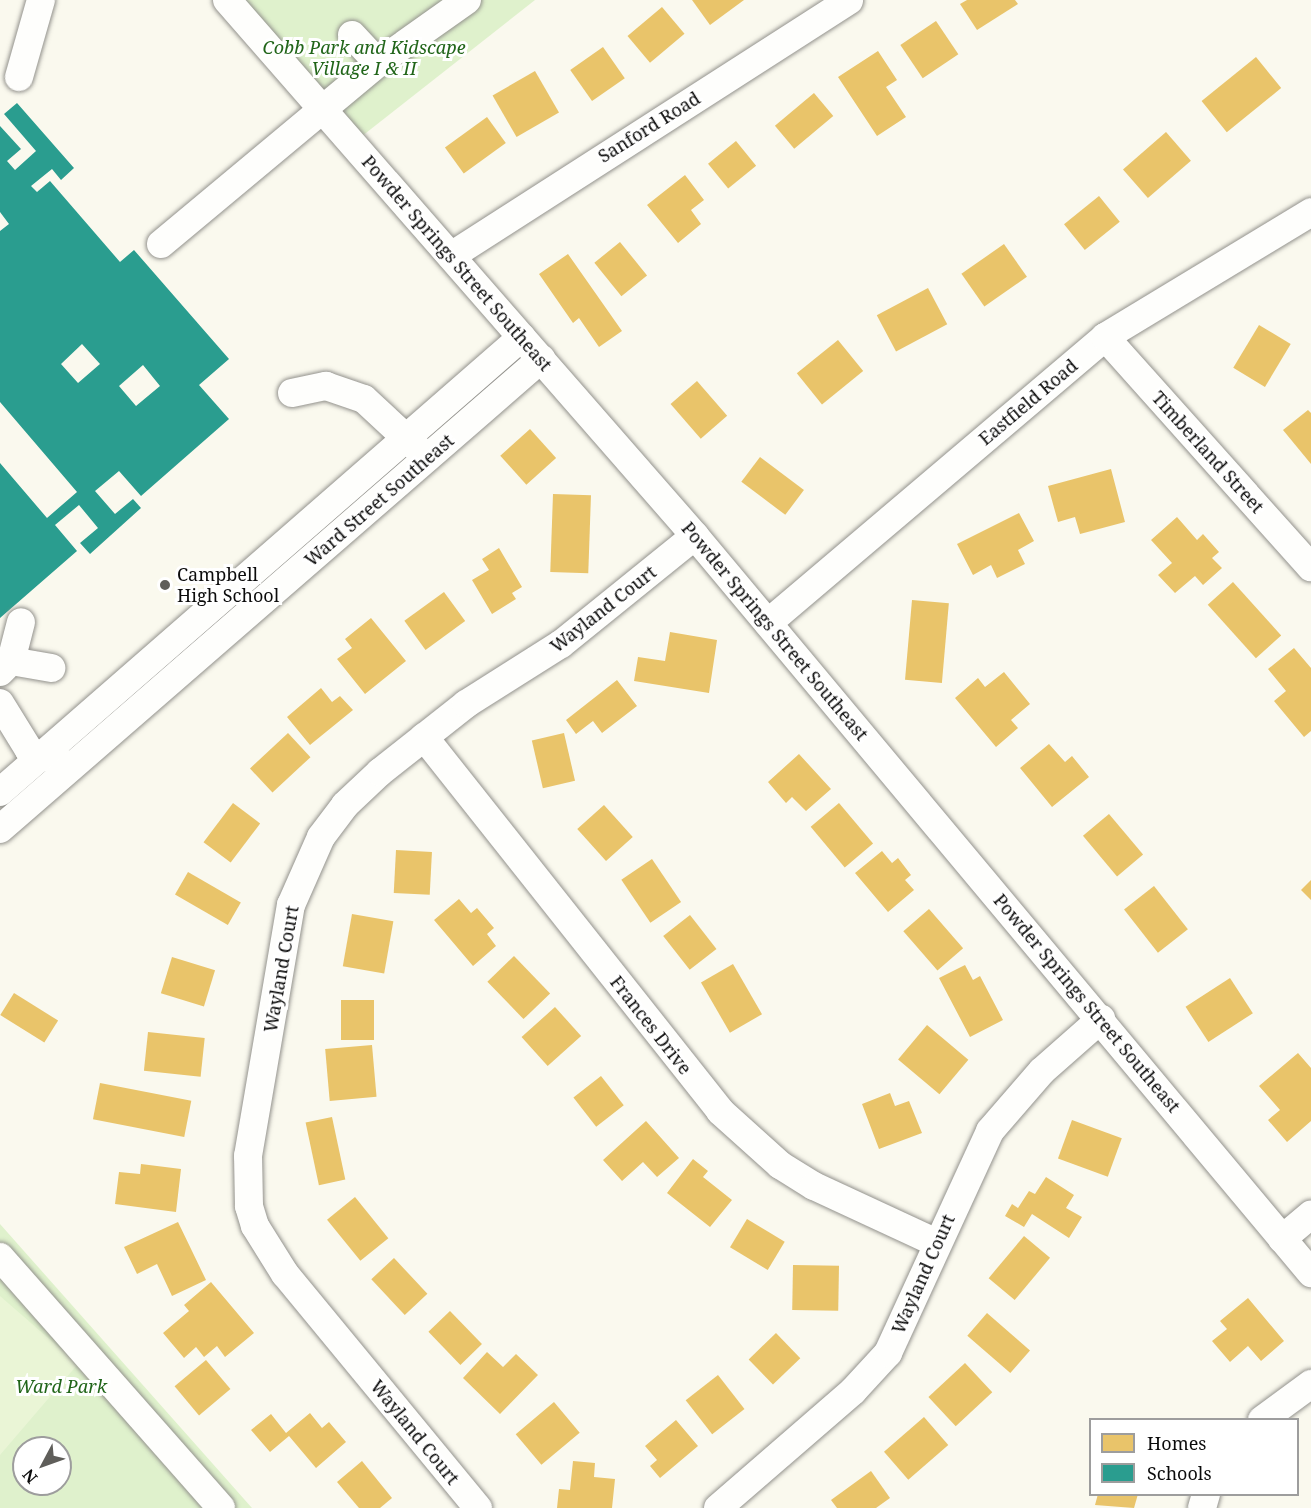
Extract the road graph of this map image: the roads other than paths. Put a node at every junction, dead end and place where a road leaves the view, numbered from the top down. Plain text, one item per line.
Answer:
1 (42, 0) edge
2 (227, 0) edge
3 (467, 0) edge
4 (849, 0) edge
5 (352, 35) dead end
6 (378, 63) junction
7 (19, 77) dead end
8 (323, 109) junction
9 (1311, 212) edge
10 (161, 244) dead end
11 (451, 256) junction
12 (522, 337) junction
13 (1105, 337) junction
14 (541, 359) junction
15 (292, 393) dead end
16 (408, 436) junction
17 (426, 459) junction
18 (695, 536) junction
19 (1311, 567) edge
20 (21, 622) dead end
21 (768, 623) junction
22 (6, 666) edge
23 (51, 668) dead end
24 (0, 703) edge
25 (424, 737) junction
26 (40, 757) junction
27 (80, 759) junction
28 (0, 792) edge
29 (0, 829) edge
30 (1101, 1018) junction
31 (1311, 1215) edge
32 (1282, 1239) junction
33 (937, 1244) junction
34 (0, 1257) edge
35 (1311, 1273) edge
36 (1311, 1384) edge
37 (1263, 1418) edge
38 (221, 1508) edge
39 (478, 1508) edge
40 (718, 1508) edge

1 - 7 street
2 - 8 street, Powder Springs Street Southeast
3 - 6 street
4 - 11 street, Sanford Road
5 - 6 street
6 - 8 street
8 - 10 street
8 - 11 street, Powder Springs Street Southeast
9 - 13 street, Eastfield Road
11 - 12 street, Powder Springs Street Southeast
12 - 14 street, Powder Springs Street Southeast
12 - 16 street, Ward Street Southeast
13 - 19 street, Timberland Street
13 - 21 street, Eastfield Road
14 - 17 street, Ward Street Southeast
14 - 18 street, Powder Springs Street Southeast
15 - 16 street
16 - 17 street
16 - 26 street, Ward Street Southeast
17 - 27 street, Ward Street Southeast
18 - 21 street, Powder Springs Street Southeast
18 - 25 street, Wayland Court
20 - 22 street
21 - 30 street, Powder Springs Street Southeast
22 - 23 street
24 - 26 street
25 - 33 street, Frances Drive
25 - 39 street, Wayland Court
26 - 27 street
26 - 28 street, Ward Street Southeast
27 - 29 street, Ward Street Southeast
30 - 32 street, Powder Springs Street Southeast
30 - 33 street, Wayland Court
31 - 32 street
32 - 35 street, Powder Springs Street Southeast
33 - 40 street, Wayland Court
34 - 38 street
36 - 37 street

